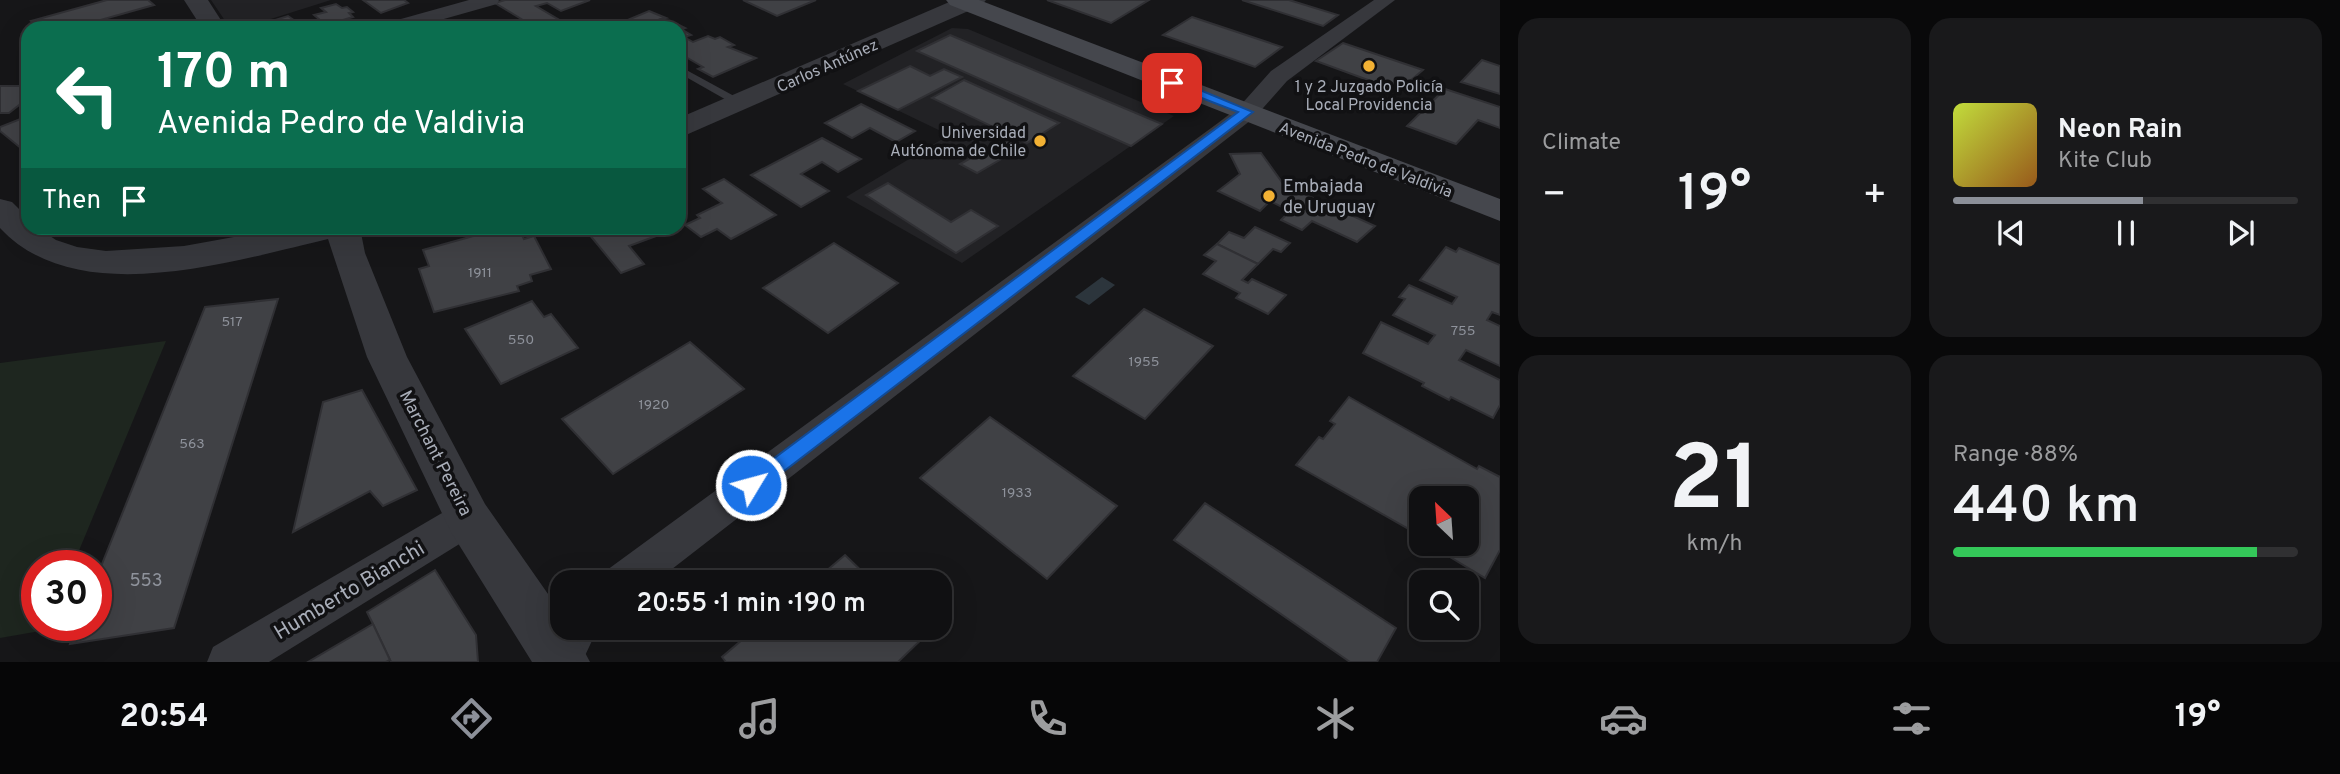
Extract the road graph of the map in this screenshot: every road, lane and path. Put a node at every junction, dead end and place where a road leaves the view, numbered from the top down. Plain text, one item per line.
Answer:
1 (196, 0) edge
2 (491, 0) edge
3 (1386, 0) edge
4 (966, 1) edge
5 (210, 21) edge
6 (415, 21) edge
7 (686, 73) edge
8 (741, 104) junction
9 (1247, 112) junction
10 (686, 126) edge
11 (1498, 208) edge
12 (0, 209) edge
13 (21, 231) edge
14 (25, 235) edge
15 (292, 235) edge
16 (344, 235) edge
17 (468, 518) junction
18 (639, 570) edge
19 (565, 652) edge
20 (229, 662) edge

1 - 5 street
2 - 6 street
3 - 9 street
4 - 8 street, Carlos Antúnez
4 - 9 main road, Avenida Pedro de Valdivia
7 - 8 lane
8 - 10 street, Carlos Antúnez
9 - 11 main road, Avenida Pedro de Valdivia
9 - 18 street
12 - 13 street
14 - 15 street
16 - 17 street, Marchant Pereira
17 - 19 street, Marchant Pereira
17 - 20 street, Humberto Bianchi

